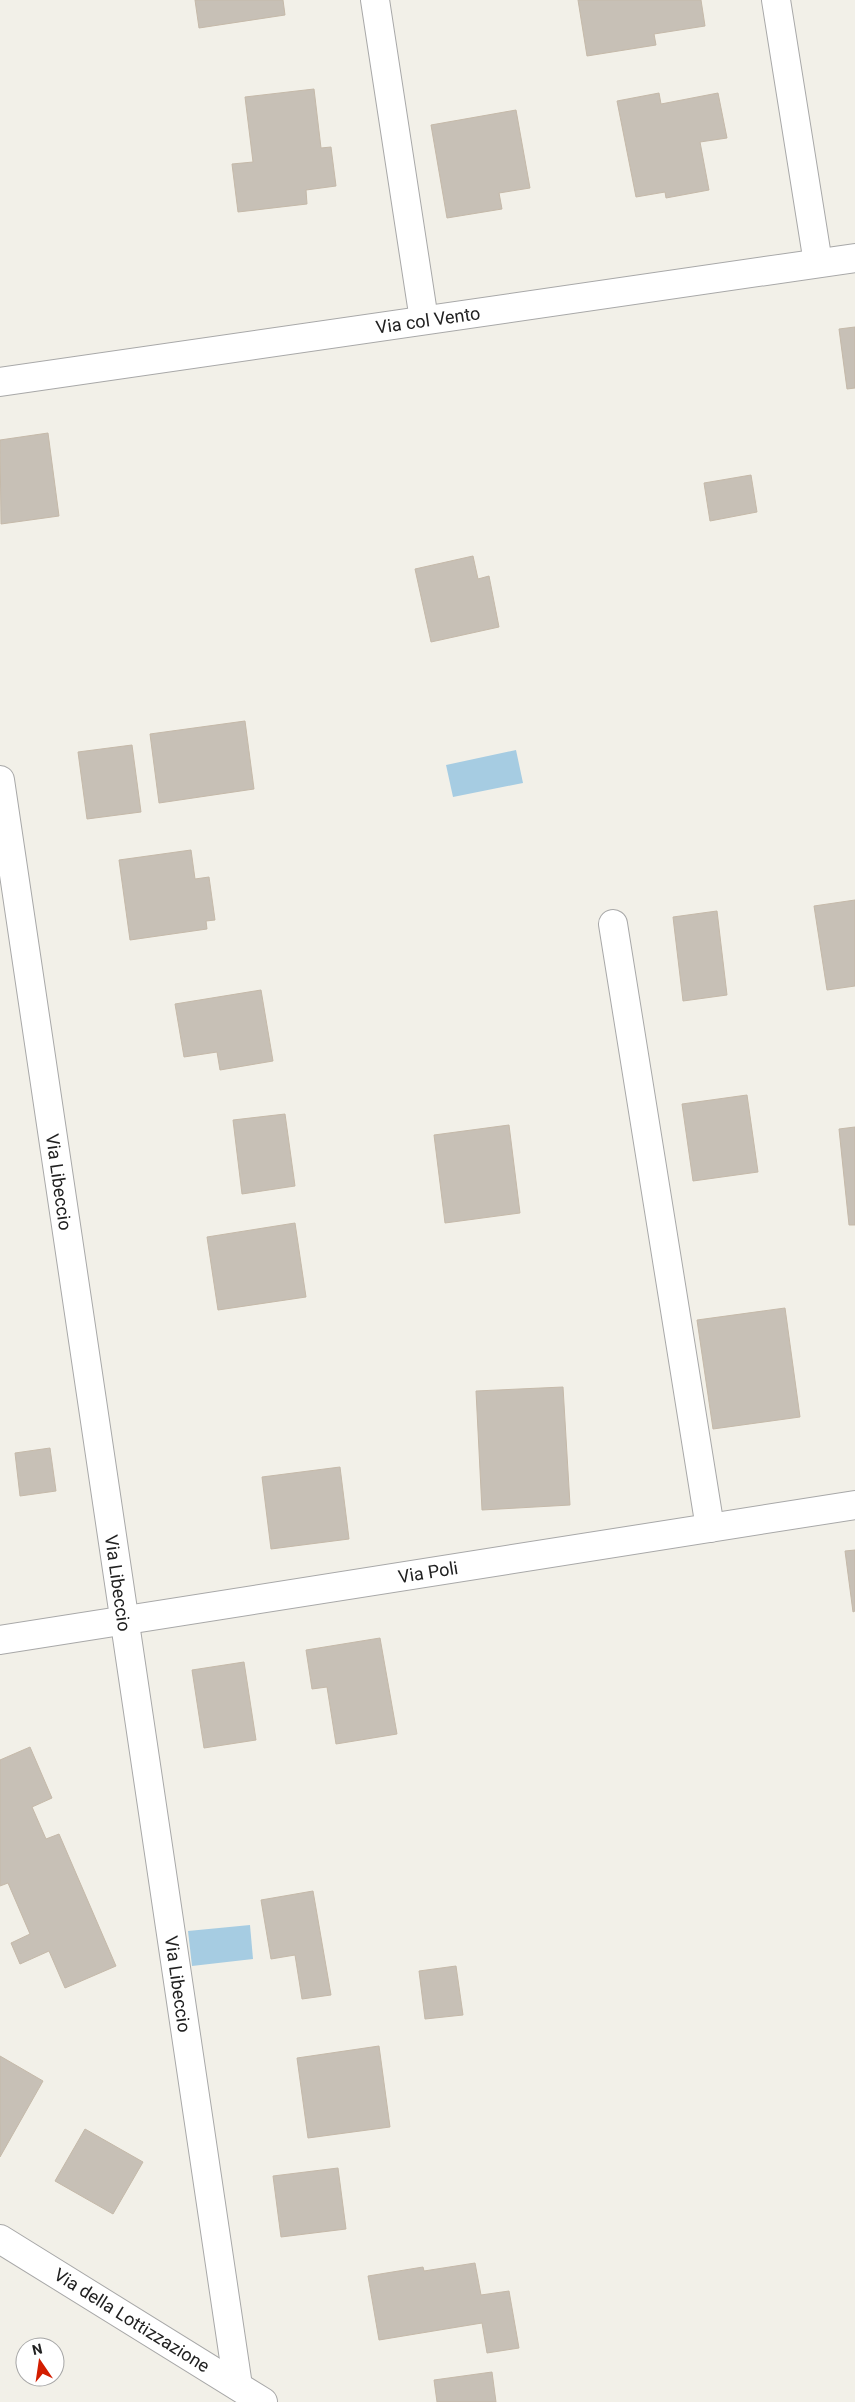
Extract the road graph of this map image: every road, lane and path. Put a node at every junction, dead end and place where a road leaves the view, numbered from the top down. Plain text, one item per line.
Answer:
1 (375, 0) edge
2 (776, 0) edge
3 (855, 258) edge
4 (818, 263) junction
5 (424, 320) junction
6 (0, 382) edge
7 (0, 780) edge
8 (613, 924) dead end
9 (855, 1505) edge
10 (710, 1528) junction
11 (124, 1620) junction
12 (0, 1640) edge
13 (0, 2239) edge
14 (238, 2386) junction
15 (264, 2402) edge

1 - 5 street
2 - 4 street
3 - 4 street, Via col Vento
4 - 5 street, Via col Vento
5 - 6 street, Via col Vento
7 - 11 street, Via Libeccio
8 - 10 street
9 - 10 street, Via Poli
10 - 11 street, Via Poli
11 - 12 street, Via Poli
11 - 14 street, Via Libeccio
13 - 14 street, Via della Lottizzazione
14 - 15 street, Via della Lottizzazione

